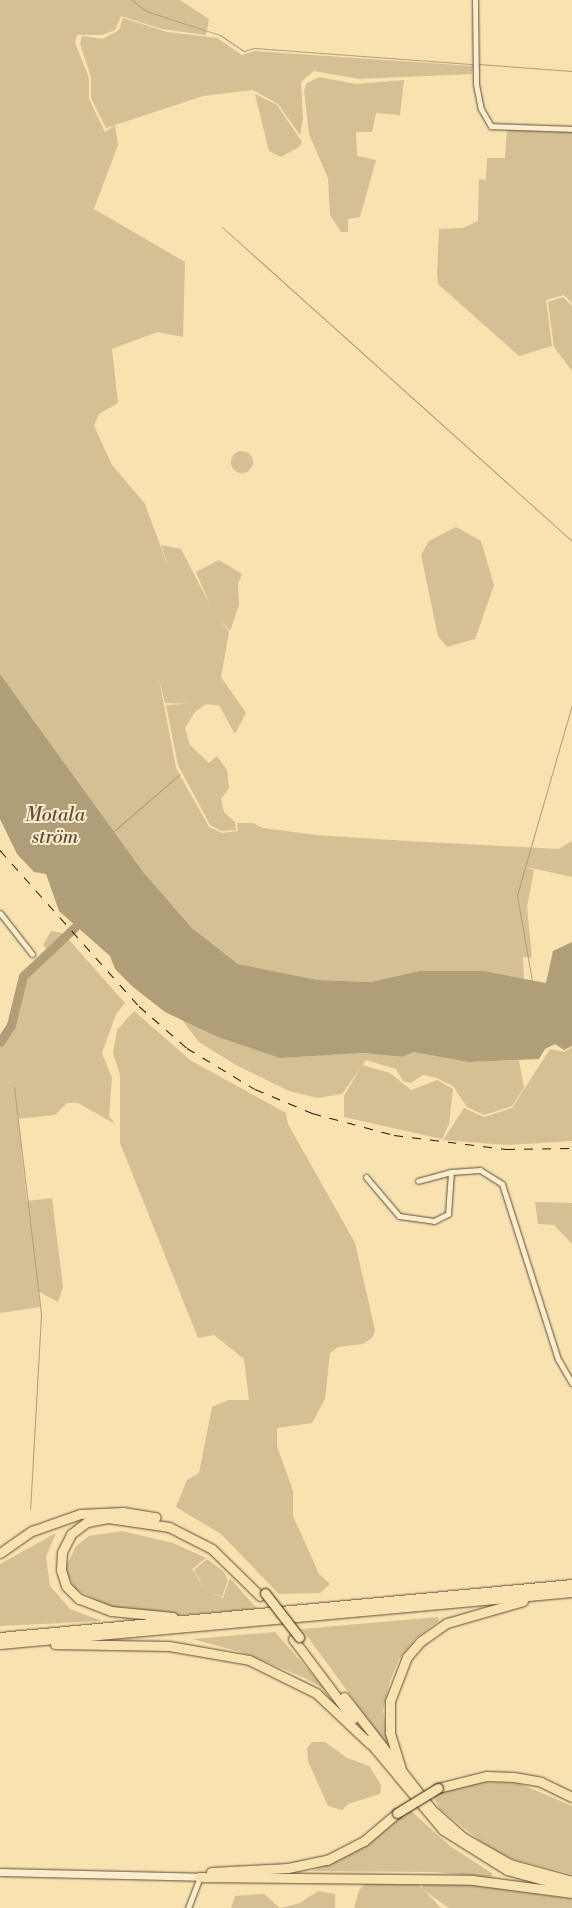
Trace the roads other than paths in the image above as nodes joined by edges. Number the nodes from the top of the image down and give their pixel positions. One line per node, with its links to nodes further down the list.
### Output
1 (475, 0): 2 (street)
2 (572, 129)
3 (1, 918): 4 (street)
4 (32, 954)
5 (451, 1172): 6 (street); 7 (street); 8 (street)
6 (366, 1177)
7 (418, 1181)
8 (572, 1383)
9 (0, 1553): 13 (highway)
10 (572, 1584): 14 (highway)
11 (572, 1592): 12 (highway)
12 (556, 1594): 17 (highway); 19 (highway)
13 (262, 1595): 14 (highway); 16 (highway)
14 (208, 1618): 15 (highway)
15 (0, 1637)
16 (296, 1638): 18 (highway); 19 (highway)
17 (0, 1645): 18 (highway)
18 (370, 1744): 21 (highway)
19 (404, 1776): 21 (highway)
20 (572, 1797): 23 (highway, bridge)
21 (509, 1867): 24 (highway); 25 (highway)
22 (0, 1872): 23 (main road)
23 (200, 1875): 26 (highway); 27 (street)
24 (572, 1881)
25 (572, 1888)
26 (572, 1893)
27 (188, 1908)

